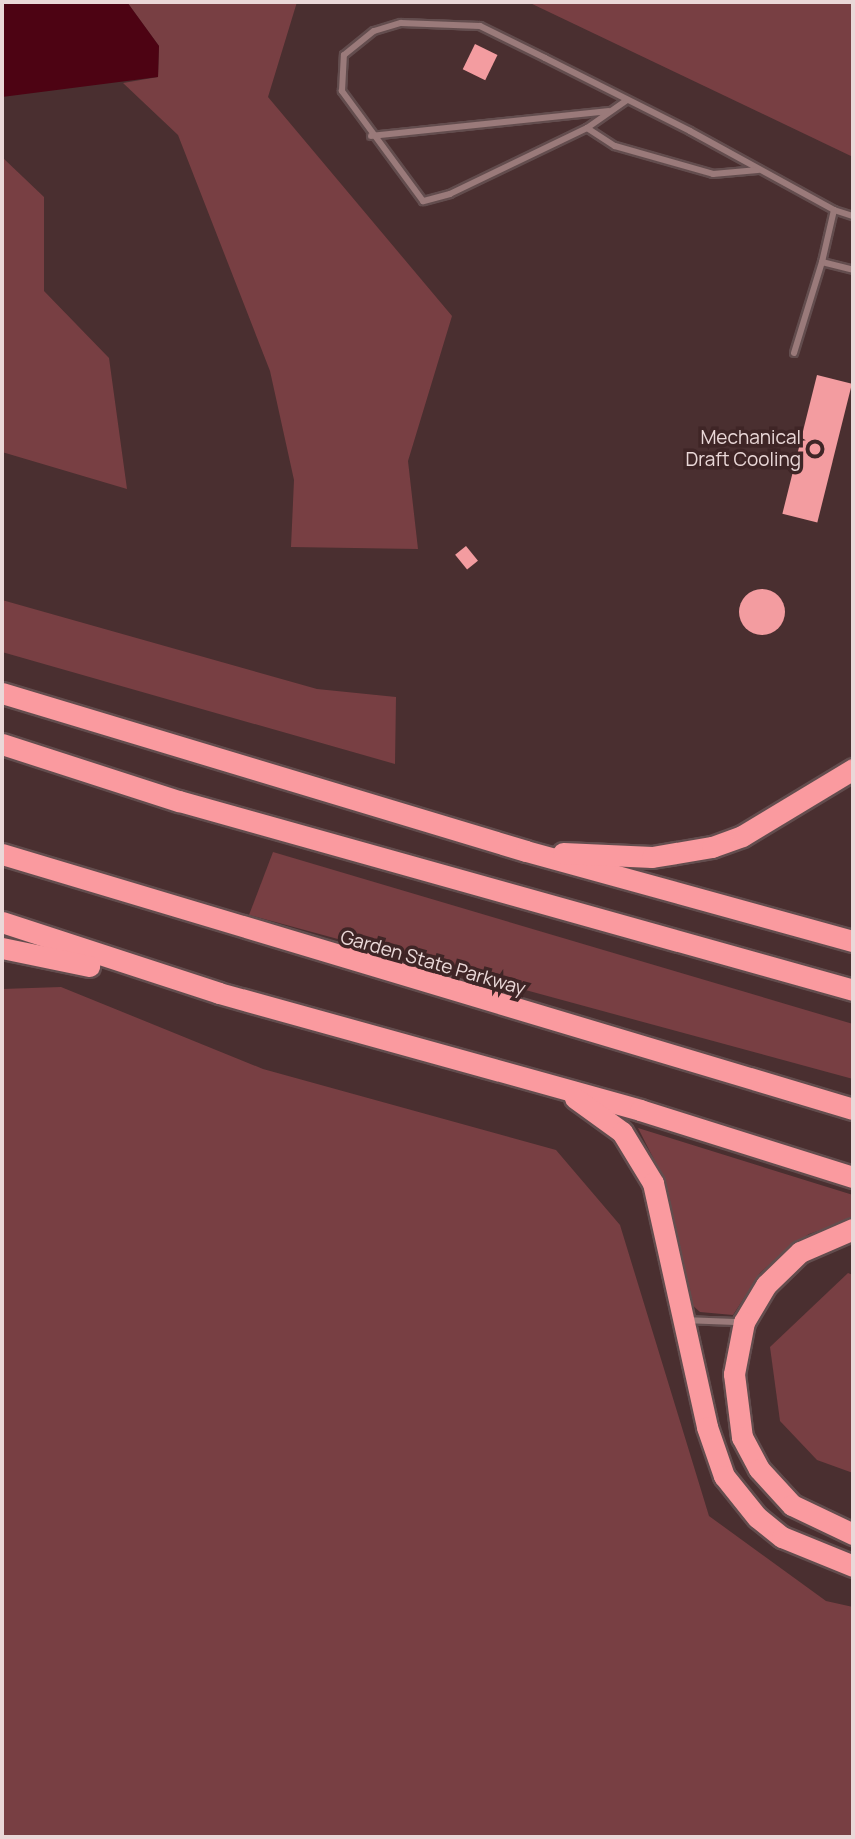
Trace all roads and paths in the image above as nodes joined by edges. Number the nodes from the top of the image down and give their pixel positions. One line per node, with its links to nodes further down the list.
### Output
1 (626, 100): 2 (lane); 4 (lane); 5 (lane)
2 (611, 111): 3 (lane); 4 (lane)
3 (587, 128): 4 (lane); 5 (lane)
4 (371, 136)
5 (760, 170): 6 (lane)
6 (834, 210): 7 (lane); 8 (lane)
7 (853, 216)
8 (822, 262): 9 (lane); 10 (lane)
9 (853, 270)
10 (794, 353)
11 (2, 693): 14 (highway)
12 (2, 744): 19 (highway)
13 (853, 769): 14 (highway)
14 (526, 851): 17 (highway)
15 (2, 854): 22 (highway, Garden State Parkway)
16 (2, 922): 20 (highway)
17 (853, 941)
18 (2, 948): 20 (highway)
19 (853, 990)
20 (219, 993): 21 (highway)
21 (551, 1085): 23 (highway); 25 (highway)
22 (853, 1109)
23 (853, 1177)
24 (853, 1229): 26 (highway)
25 (685, 1320): 26 (lane); 28 (highway)
26 (744, 1322): 27 (highway)
27 (853, 1534)
28 (853, 1566)

